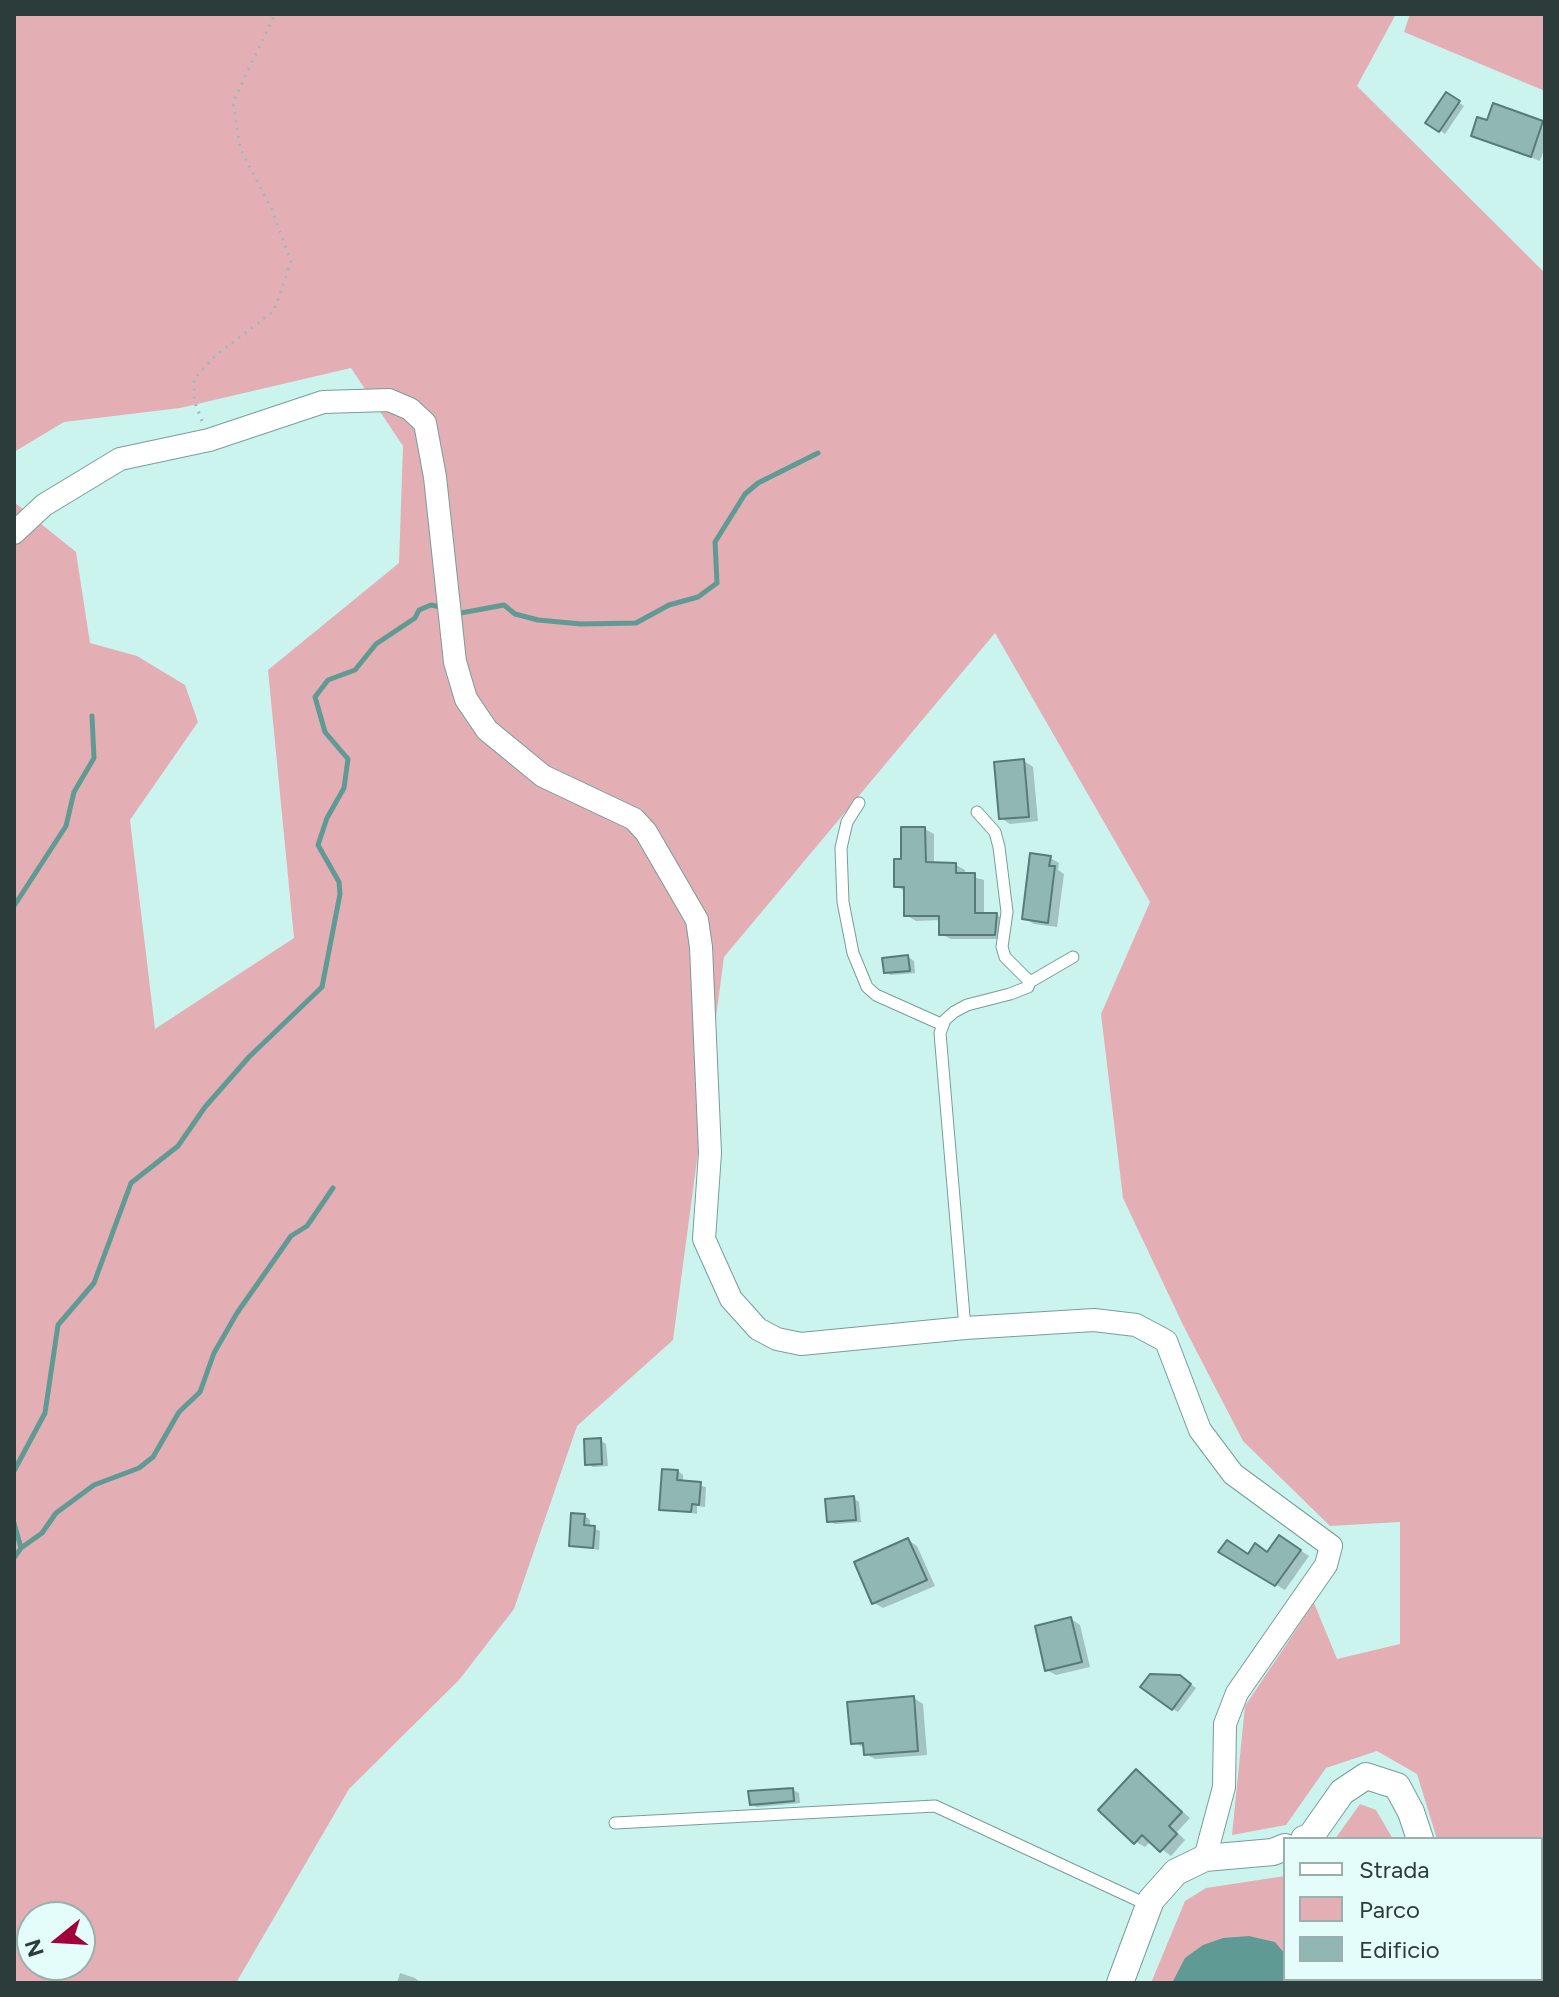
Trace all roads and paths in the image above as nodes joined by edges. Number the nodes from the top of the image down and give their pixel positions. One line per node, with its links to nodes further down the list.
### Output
1 (275, 14): 2 (path)
2 (209, 440): 3 (street); 9 (street)
3 (14, 533)
4 (859, 803): 8 (lane)
5 (977, 812): 7 (lane)
6 (1073, 957): 7 (lane)
7 (1030, 982): 8 (lane)
8 (943, 1025): 9 (lane)
9 (965, 1328): 14 (street)
10 (615, 1823): 15 (lane)
11 (1309, 1837): 12 (street)
12 (1419, 1837)
13 (1283, 1848): 14 (street)
14 (1205, 1858): 15 (street)
15 (1149, 1905): 16 (street)
16 (1120, 1983)

